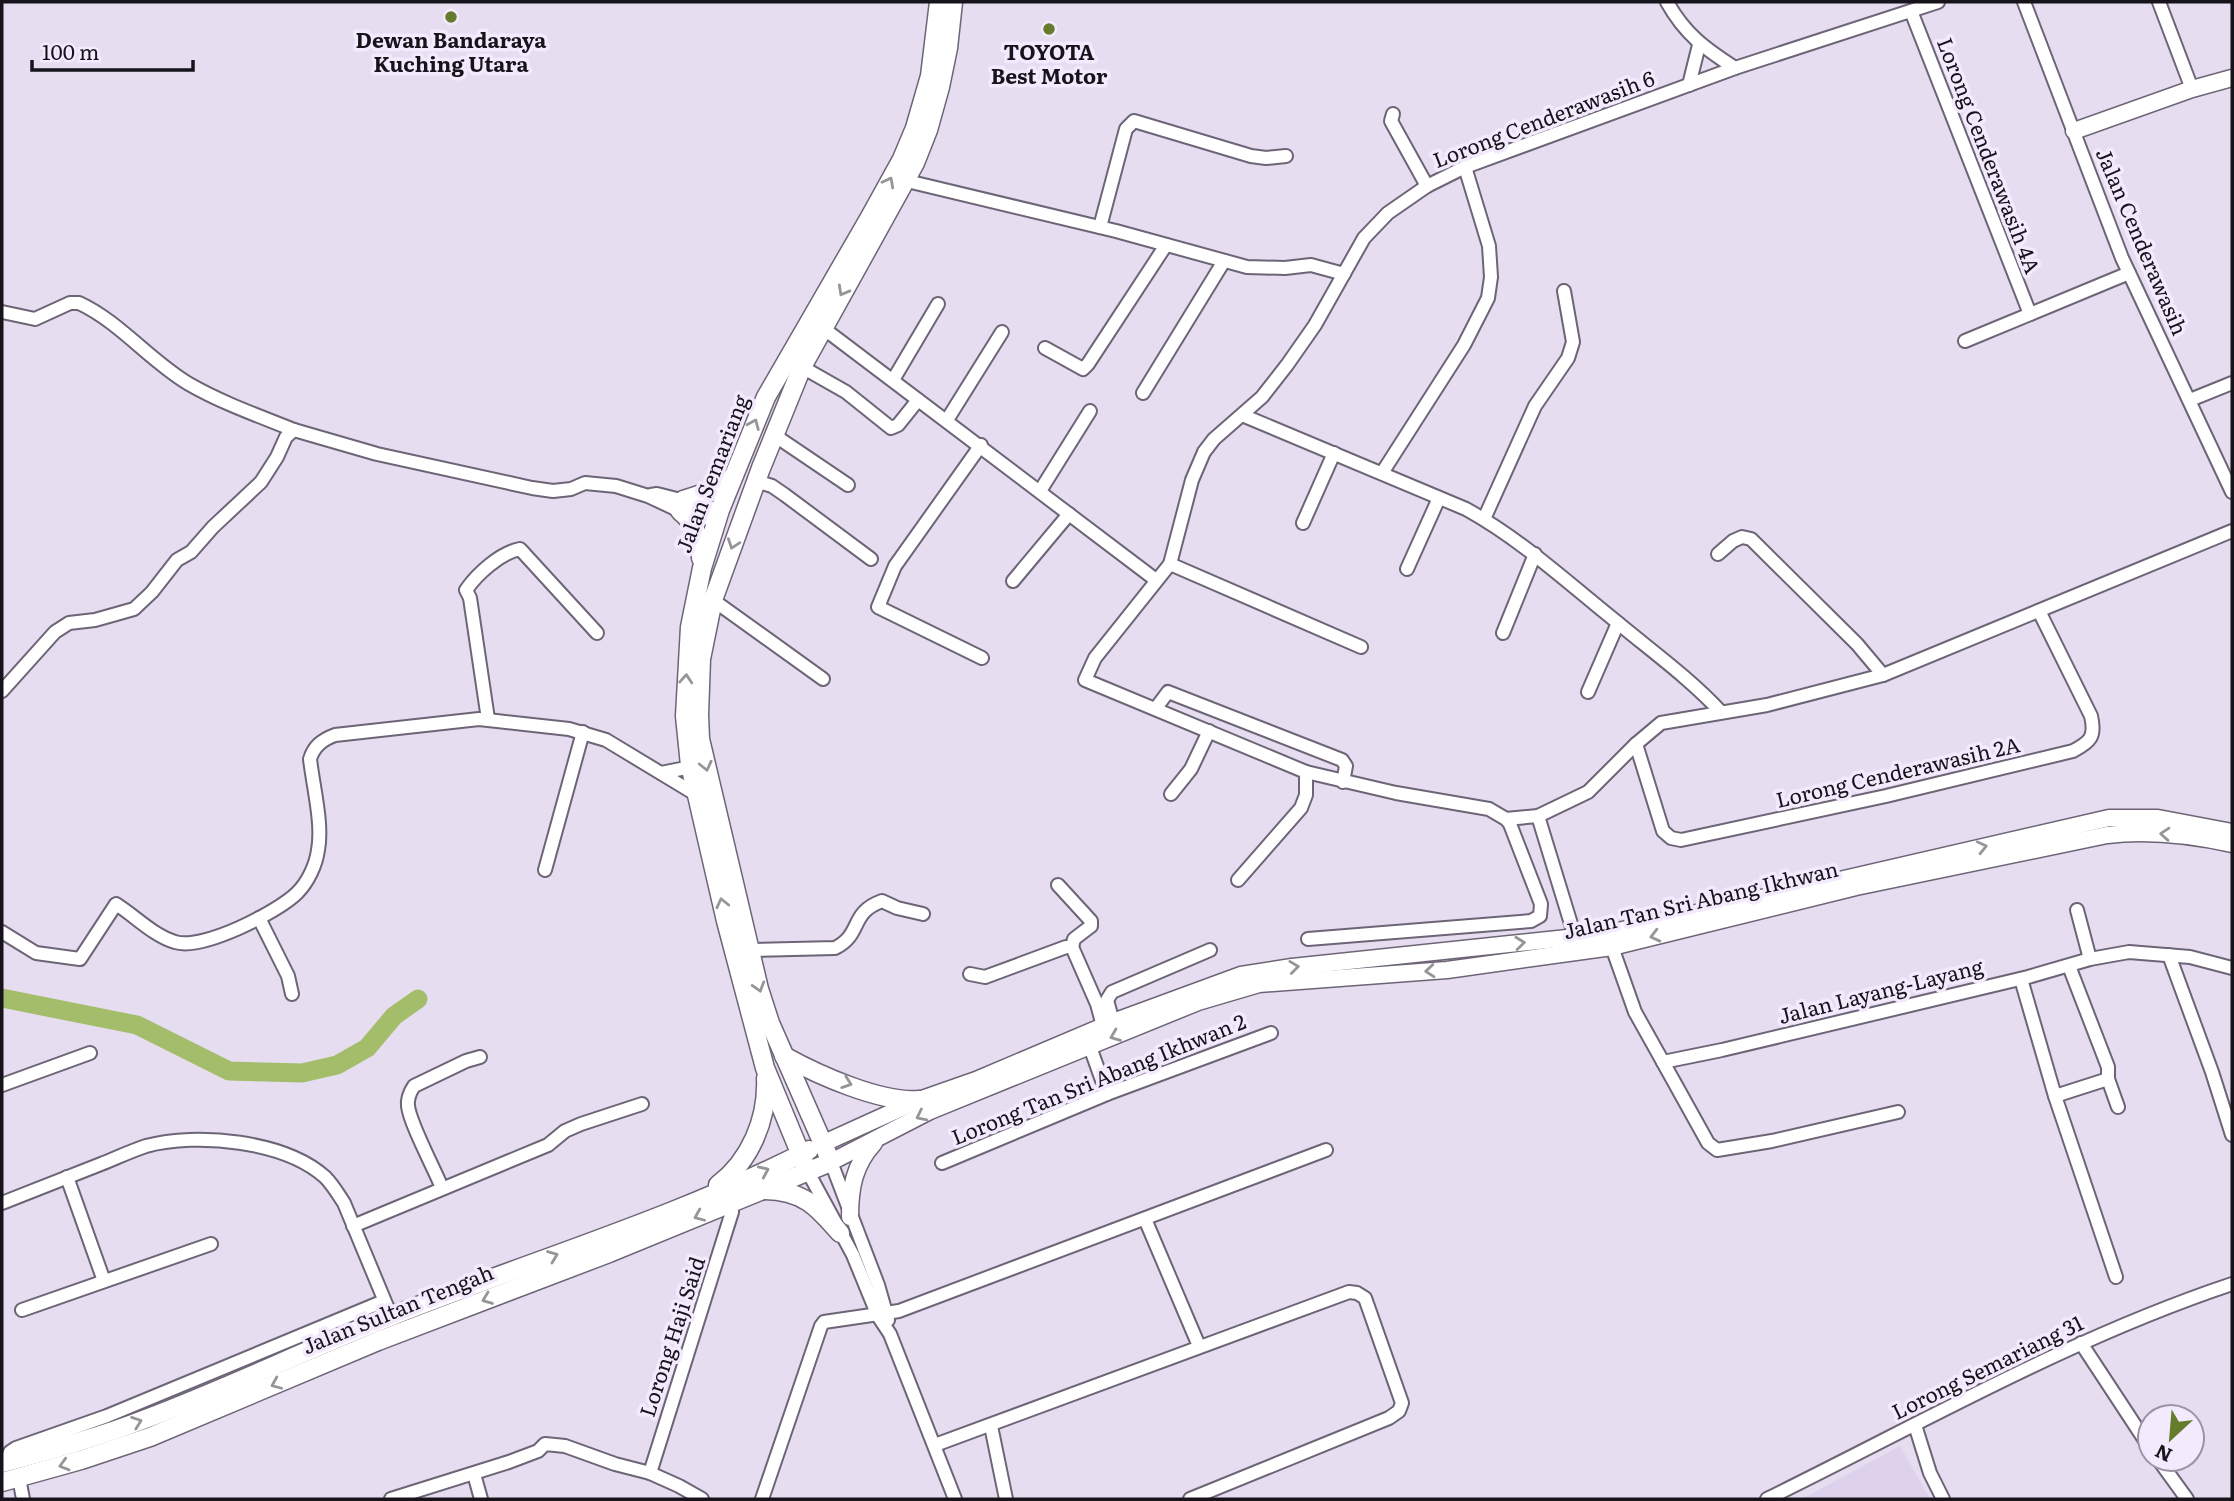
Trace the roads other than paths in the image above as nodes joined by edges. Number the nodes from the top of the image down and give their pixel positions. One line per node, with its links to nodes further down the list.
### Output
1 (939, 2): 46 (main road, Jalan Semariang, one-way to 1)
2 (953, 2): 17 (main road, Jalan Semariang)
3 (1667, 2): 8 (street)
4 (1938, 2): 7 (street, Lorong Cenderawasih 6)
5 (2024, 2): 14 (street, Jalan Cenderawasih)
6 (2159, 2): 12 (street)
7 (1911, 11): 9 (street, Lorong Cenderawasih 6); 27 (street, Lorong Cenderawasih 4A)
8 (1699, 45): 9 (street); 11 (street)
9 (1735, 68): 11 (street, Lorong Cenderawasih 6)
10 (2232, 78): 12 (street)
11 (1689, 85): 16 (street, Lorong Cenderawasih 6)
12 (2192, 89): 14 (street)
13 (1393, 114): 18 (street)
14 (2074, 131): 22 (street, Jalan Cenderawasih)
15 (1286, 156): 19 (street)
16 (1465, 167): 18 (street, Lorong Cenderawasih 6); 45 (street)
17 (907, 181): 19 (street); 28 (main road, Jalan Semariang, one-way to 28)
18 (1427, 186): 23 (street, Lorong Cenderawasih 6)
19 (1100, 227): 20 (street)
20 (1166, 245): 21 (street); 31 (street)
21 (1224, 261): 23 (street); 35 (street)
22 (2129, 273): 27 (street); 37 (street, Jalan Cenderawasih)
23 (1344, 274): 39 (street, Lorong Cenderawasih 6)
24 (1564, 291): 55 (street)
25 (938, 304): 33 (street)
26 (2, 312): 41 (street)
27 (2030, 314): 30 (street)
28 (823, 328): 32 (main road, Jalan Semariang); 33 (street)
29 (1003, 332): 40 (street)
30 (1965, 341)
31 (1045, 348)
32 (802, 367): 36 (street); 42 (main road, Jalan Semariang)
33 (893, 380): 36 (street)
34 (2232, 383): 37 (street)
35 (1143, 393)
36 (918, 400): 40 (street)
37 (2190, 400): 50 (street, Jalan Cenderawasih)
38 (1090, 411): 49 (street)
39 (1242, 415): 44 (street); 61 (street, Lorong Cenderawasih 6)
40 (947, 420): 43 (street)
41 (294, 430): 52 (street); 75 (street)
42 (773, 437): 47 (main road, Jalan Semariang); 48 (street); 54 (main road)
43 (981, 445): 49 (street); 72 (street)
44 (1334, 453): 45 (street); 56 (street)
45 (1382, 473): 51 (street)
46 (732, 478): 52 (main road); 54 (main road, Jalan Semariang)
47 (756, 481): 60 (street); 66 (main road, Jalan Semariang, one-way to 66)
48 (848, 485)
49 (1040, 491): 53 (street)
50 (2232, 492)
51 (1439, 498): 55 (street); 63 (street)
52 (682, 506): 54 (street); 62 (main road)
53 (1069, 514): 64 (street); 65 (street)
54 (718, 516): 62 (main road, Jalan Semariang)
55 (1484, 519): 58 (street)
56 (1303, 523)
57 (2232, 531): 67 (street)
58 (1535, 554): 68 (street); 70 (street)
59 (1718, 554): 73 (street)
60 (871, 559)
61 (1170, 564): 64 (street, Lorong Cenderawasih 6); 71 (street)
62 (702, 568): 83 (main road, Jalan Semariang, one-way to 62)
63 (1407, 569)
64 (1156, 580): 77 (street, Lorong Cenderawasih 6)
65 (1013, 581)
66 (713, 600): 74 (street); 104 (main road, Jalan Semariang, one-way to 104)
67 (2039, 611): 73 (street); 82 (street, Lorong Cenderawasih 2A)
68 (1618, 623): 76 (street); 78 (street)
69 (597, 633): 79 (street)
70 (1503, 633)
71 (1360, 647)
72 (982, 658)
73 (1883, 675): 78 (street)
74 (823, 679)
75 (2, 691)
76 (1588, 692)
77 (1156, 708): 80 (street); 86 (street)
78 (1720, 711): 82 (street)
79 (488, 719): 81 (street); 98 (street)
80 (1209, 731): 84 (street); 87 (street)
81 (583, 732): 85 (street); 93 (street)
82 (1636, 744): 89 (street)
83 (690, 765): 85 (street); 88 (main road, Jalan Semariang)
84 (1306, 772): 86 (street); 94 (street)
85 (661, 773): 88 (street)
86 (1343, 782): 90 (street)
87 (1171, 793)
88 (698, 795): 120 (main road, Jalan Semariang, one-way to 88)
89 (1538, 816): 90 (street); 100 (street)
90 (1506, 819): 101 (street)
91 (2232, 832): 100 (street, Jalan Tan Sri Abang Ikhwan, one-way to 91)
92 (2232, 844): 103 (street, Jalan Tan Sri Abang Ikhwan, one-way to 103)
93 (545, 870)
94 (1238, 880)
95 (1058, 885): 102 (street)
96 (2077, 910): 107 (street)
97 (923, 914): 104 (street)
98 (259, 918): 99 (street); 112 (street)
99 (2, 932)
100 (1574, 937): 113 (street, Jalan Tan Sri Abang Ikhwan, one-way to 100)
101 (1308, 939)
102 (1072, 947): 110 (street); 113 (street)
103 (1612, 947): 115 (street, Jalan Tan Sri Abang Ikhwan, one-way to 115); 119 (street)
104 (749, 950): 117 (main road, Jalan Semariang, one-way to 117)
105 (1210, 950): 113 (street)
106 (2169, 956): 107 (street, Jalan Layang-Layang); 109 (street, Jalan Layang-Layang); 130 (street)
107 (2090, 959): 108 (street, Jalan Layang-Layang)
108 (2069, 966): 111 (street, Jalan Layang-Layang); 121 (street)
109 (2232, 968)
110 (971, 974)
111 (2021, 979): 119 (street, Jalan Layang-Layang); 125 (street)
112 (292, 993)
113 (1108, 1024): 122 (street, Jalan Tan Sri Abang Ikhwan)
114 (1271, 1033): 124 (street, Lorong Tan Sri Abang Ikhwan 2)
115 (1090, 1047): 122 (street, Jalan Tan Sri Abang Ikhwan); 124 (street)
116 (90, 1053): 123 (street)
117 (784, 1056): 126 (main road, one-way to 126); 132 (main road, Jalan Semariang)
118 (480, 1057): 139 (street)
119 (1663, 1062): 129 (street)
120 (765, 1068): 134 (main road, Jalan Semariang); 141 (main road)
121 (2108, 1079): 125 (street); 128 (street)
122 (980, 1084): 126 (street); 131 (street, one-way to 131)
123 (2, 1085)
124 (1107, 1094): 136 (street, Lorong Tan Sri Abang Ikhwan 2)
125 (2055, 1096): 149 (street)
126 (919, 1100): 132 (street)
127 (642, 1104): 139 (street)
128 (2118, 1107)
129 (1898, 1112)
130 (2232, 1135)
131 (880, 1136): 135 (street); 144 (street)
132 (822, 1144): 134 (main road, Jalan Sultan Tengah); 135 (main road, Jalan Semariang)
133 (1326, 1150): 145 (street)
134 (800, 1155): 137 (main road, Jalan Semariang); 141 (main road, Jalan Sultan Tengah, one-way to 134)
135 (831, 1162): 137 (main road, Jalan Sultan Tengah); 144 (street)
136 (942, 1163)
137 (808, 1172): 140 (main road, Jalan Sultan Tengah); 147 (street)
138 (66, 1177): 142 (street); 146 (street); 150 (street)
139 (442, 1188): 146 (street)
140 (760, 1190): 147 (main road); 165 (main road, Jalan Sultan Tengah, one-way to 165)
141 (701, 1198): 152 (main road, Jalan Sultan Tengah, one-way to 141)
142 (2, 1202)
143 (732, 1212): 162 (street, Lorong Haji Said)
144 (850, 1217): 154 (street)
145 (1145, 1219): 154 (street); 156 (street)
146 (353, 1226): 152 (street)
147 (840, 1233): 154 (street)
148 (211, 1244): 150 (street)
149 (2116, 1277)
150 (104, 1281): 153 (street)
151 (2232, 1284): 155 (street, Lorong Semariang 31)
152 (388, 1309): 161 (main road, Jalan Sultan Tengah, one-way to 152)
153 (22, 1310)
154 (883, 1315): 160 (street); 170 (street)
155 (2081, 1343): 158 (street, Lorong Semariang 31); 159 (street)
156 (1199, 1346): 157 (street); 173 (street)
157 (991, 1426): 160 (street); 172 (street)
158 (1914, 1426): 174 (street, Lorong Semariang 31); 175 (street)
159 (2136, 1427)
160 (935, 1446): 171 (street)
161 (4, 1463)
162 (650, 1473): 164 (street); 169 (street)
163 (2168, 1473): 176 (street)
164 (474, 1474): 167 (street); 168 (street)
165 (10, 1480): 166 (street)
166 (23, 1499)
167 (391, 1499)
168 (481, 1499)
169 (702, 1499)
170 (762, 1499)
171 (955, 1499)
172 (1006, 1499)
173 (1191, 1499)
174 (1766, 1499)
175 (1943, 1499)
176 (2187, 1499)

